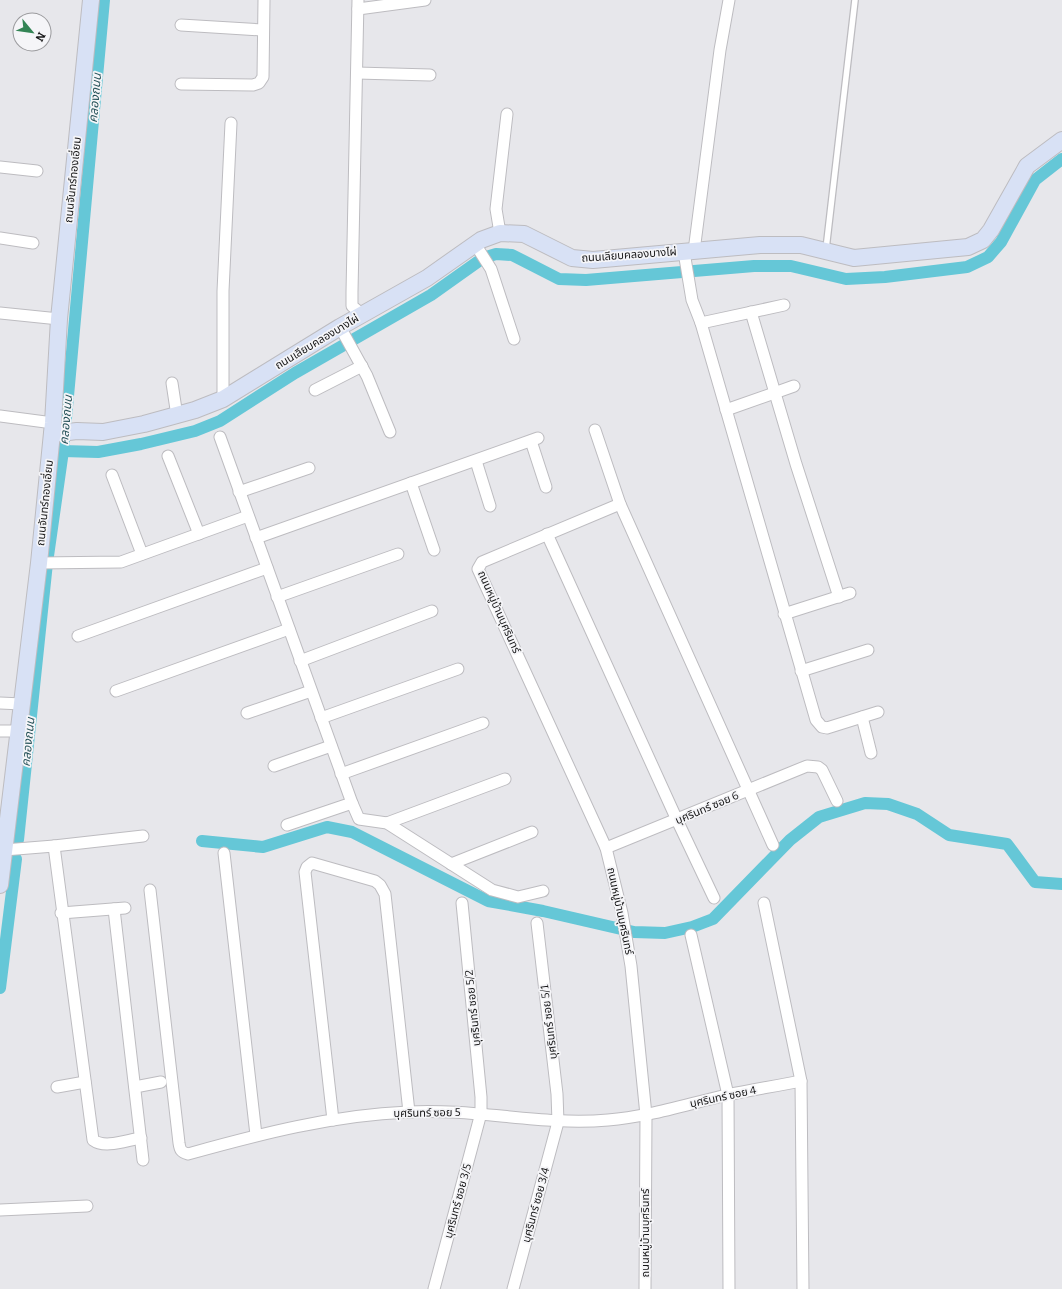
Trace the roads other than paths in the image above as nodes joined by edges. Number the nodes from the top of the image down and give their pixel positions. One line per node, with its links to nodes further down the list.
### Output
1 (91, 0): 27 (street, ถนนจันทร์ทองเอี่ยม)
2 (264, 0): 8 (street)
3 (424, 0): 6 (street)
4 (729, 0): 22 (street)
5 (855, 0): 21 (lane)
6 (358, 4): 9 (street)
7 (181, 25): 8 (street)
8 (262, 30): 11 (street)
9 (356, 72): 10 (street); 26 (street)
10 (430, 75)
11 (181, 84)
12 (507, 114): 17 (street)
13 (231, 123): 36 (street)
14 (1062, 140): 21 (street, ถนนเลียบคลองบางไผ่)
15 (0, 167): 16 (street)
16 (37, 171)
17 (500, 234): 20 (street, ถนนเลียบคลองบางไผ่); 22 (street, ถนนเลียบคลองบางไผ่)
18 (0, 238): 19 (street)
19 (33, 243)
20 (477, 248): 26 (street, ถนนเลียบคลองบางไผ่); 30 (street)
21 (826, 252): 22 (street, ถนนเลียบคลองบางไผ่)
22 (688, 255): 28 (street)
23 (784, 305): 24 (street)
24 (751, 312): 28 (street); 35 (street)
25 (0, 313): 27 (street)
26 (363, 315): 29 (street, ถนนเลียบคลองบางไผ่)
27 (59, 318): 40 (street, ถนนจันทร์ทองเอี่ยม)
28 (701, 324): 37 (street)
29 (343, 332): 31 (street); 36 (street, ถนนเลียบคลองบางไผ่)
30 (514, 339)
31 (362, 366): 34 (street); 42 (street)
32 (172, 383): 39 (street)
33 (794, 386): 35 (street)
34 (315, 390)
35 (775, 393): 37 (street); 64 (street)
36 (223, 399): 39 (street, ถนนเลียบคลองบางไผ่)
37 (726, 410): 66 (street)
38 (0, 416): 40 (street)
39 (177, 416): 40 (street, ถนนเลียบคลองบางไผ่)
40 (55, 430): 60 (street, ถนนจันทร์ทองเอี่ยม)
41 (595, 430): 51 (street)
42 (390, 432)
43 (220, 437): 50 (street)
44 (168, 456): 54 (street)
45 (476, 461): 48 (street); 49 (street); 52 (street)
46 (309, 468): 50 (street)
47 (112, 476): 58 (street)
48 (411, 484): 56 (street); 57 (street)
49 (546, 487)
50 (240, 492): 53 (street)
51 (620, 504): 55 (street); 89 (street)
52 (490, 506)
53 (248, 516): 54 (street); 56 (street)
54 (199, 534): 58 (street)
55 (547, 534): 93 (street); 101 (street, ถนนหมู่บ้านบุศรินทร์)
56 (256, 538): 61 (street)
57 (434, 550)
58 (142, 554): 60 (street)
59 (398, 554): 63 (street)
60 (39, 563): 76 (street, ถนนจันทร์ทองเอี่ยม)
61 (267, 568): 63 (street); 68 (street)
62 (850, 593): 64 (street)
63 (277, 597): 67 (street)
64 (839, 597): 66 (street)
65 (432, 612): 70 (street)
66 (784, 614): 72 (street)
67 (289, 629): 70 (street); 73 (street)
68 (78, 636)
69 (868, 650): 72 (street)
70 (300, 660): 74 (street)
71 (458, 669): 80 (street)
72 (801, 671): 79 (street)
73 (116, 691)
74 (311, 691): 78 (street); 80 (street)
75 (0, 704): 76 (street)
76 (22, 704): 83 (street, ถนนจันทร์ทองเอี่ยม)
77 (878, 712): 79 (street)
78 (247, 713)
79 (862, 717): 85 (street)
80 (321, 718): 84 (street)
81 (483, 722): 87 (street)
82 (0, 731): 83 (street)
83 (18, 731): 92 (street, ถนนจันทร์ทองเอี่ยม)
84 (331, 746): 86 (street); 87 (street)
85 (871, 753)
86 (274, 766)
87 (341, 774): 91 (street)
88 (505, 779): 94 (street)
89 (748, 790): 90 (street, บุศรินทร์ ซอย 6); 93 (street, บุศรินทร์ ซอย 6); 99 (street)
90 (838, 801)
91 (352, 803): 94 (street); 95 (street)
92 (5, 804): 98 (street, ถนนจันทร์ทองเอี่ยม)
93 (677, 820): 101 (street, บุศรินทร์ ซอย 6); 107 (street)
94 (387, 823): 103 (street)
95 (287, 825)
96 (532, 832): 103 (street)
97 (143, 836): 100 (street)
98 (7, 845): 100 (street); 104 (street, ถนนจันทร์ทองเอี่ยม)
99 (773, 845)
100 (54, 846): 110 (street)
101 (606, 848): 121 (street, ถนนหมู่บ้านบุศรินทร์)
102 (224, 853): 124 (street)
103 (451, 864): 106 (street)
104 (0, 885)
105 (150, 890): 124 (street, บุศรินทร์ ซอย 5)
106 (543, 891)
107 (714, 898)
108 (462, 903): 120 (street, บุศรินทร์ ซอย 5/2)
109 (764, 903): 113 (street)
110 (62, 913): 114 (street); 117 (street)
111 (537, 923): 123 (street, บุศรินทร์ ซอย 5/1)
112 (691, 936): 118 (street)
113 (801, 1081): 118 (street, บุศรินทร์ ซอย 4); 133 (street)
114 (84, 1082): 116 (street); 125 (street)
115 (161, 1082): 117 (street)
116 (57, 1087)
117 (135, 1087): 125 (street)
118 (728, 1095): 121 (street, บุศรินทร์ ซอย 4); 132 (street)
119 (408, 1112): 120 (street, บุศรินทร์ ซอย 5); 122 (street, บุศรินทร์ ซอย 5); 122 (street)
120 (481, 1113): 123 (street, บุศรินทร์ ซอย 5); 129 (street, บุศรินทร์ ซอย 3/5)
121 (646, 1115): 123 (street, บุศรินทร์ ซอย 5); 131 (street, ถนนหมู่บ้านบุศรินทร์)
122 (333, 1120): 124 (street, บุศรินทร์ ซอย 5)
123 (558, 1122): 130 (street, บุศรินทร์ ซอย 3/4)
124 (256, 1135)
125 (141, 1138): 126 (street)
126 (143, 1160)
127 (87, 1206): 128 (street)
128 (0, 1210)
129 (434, 1289)
130 (513, 1289)
131 (645, 1289)
132 (729, 1289)
133 (803, 1289)

